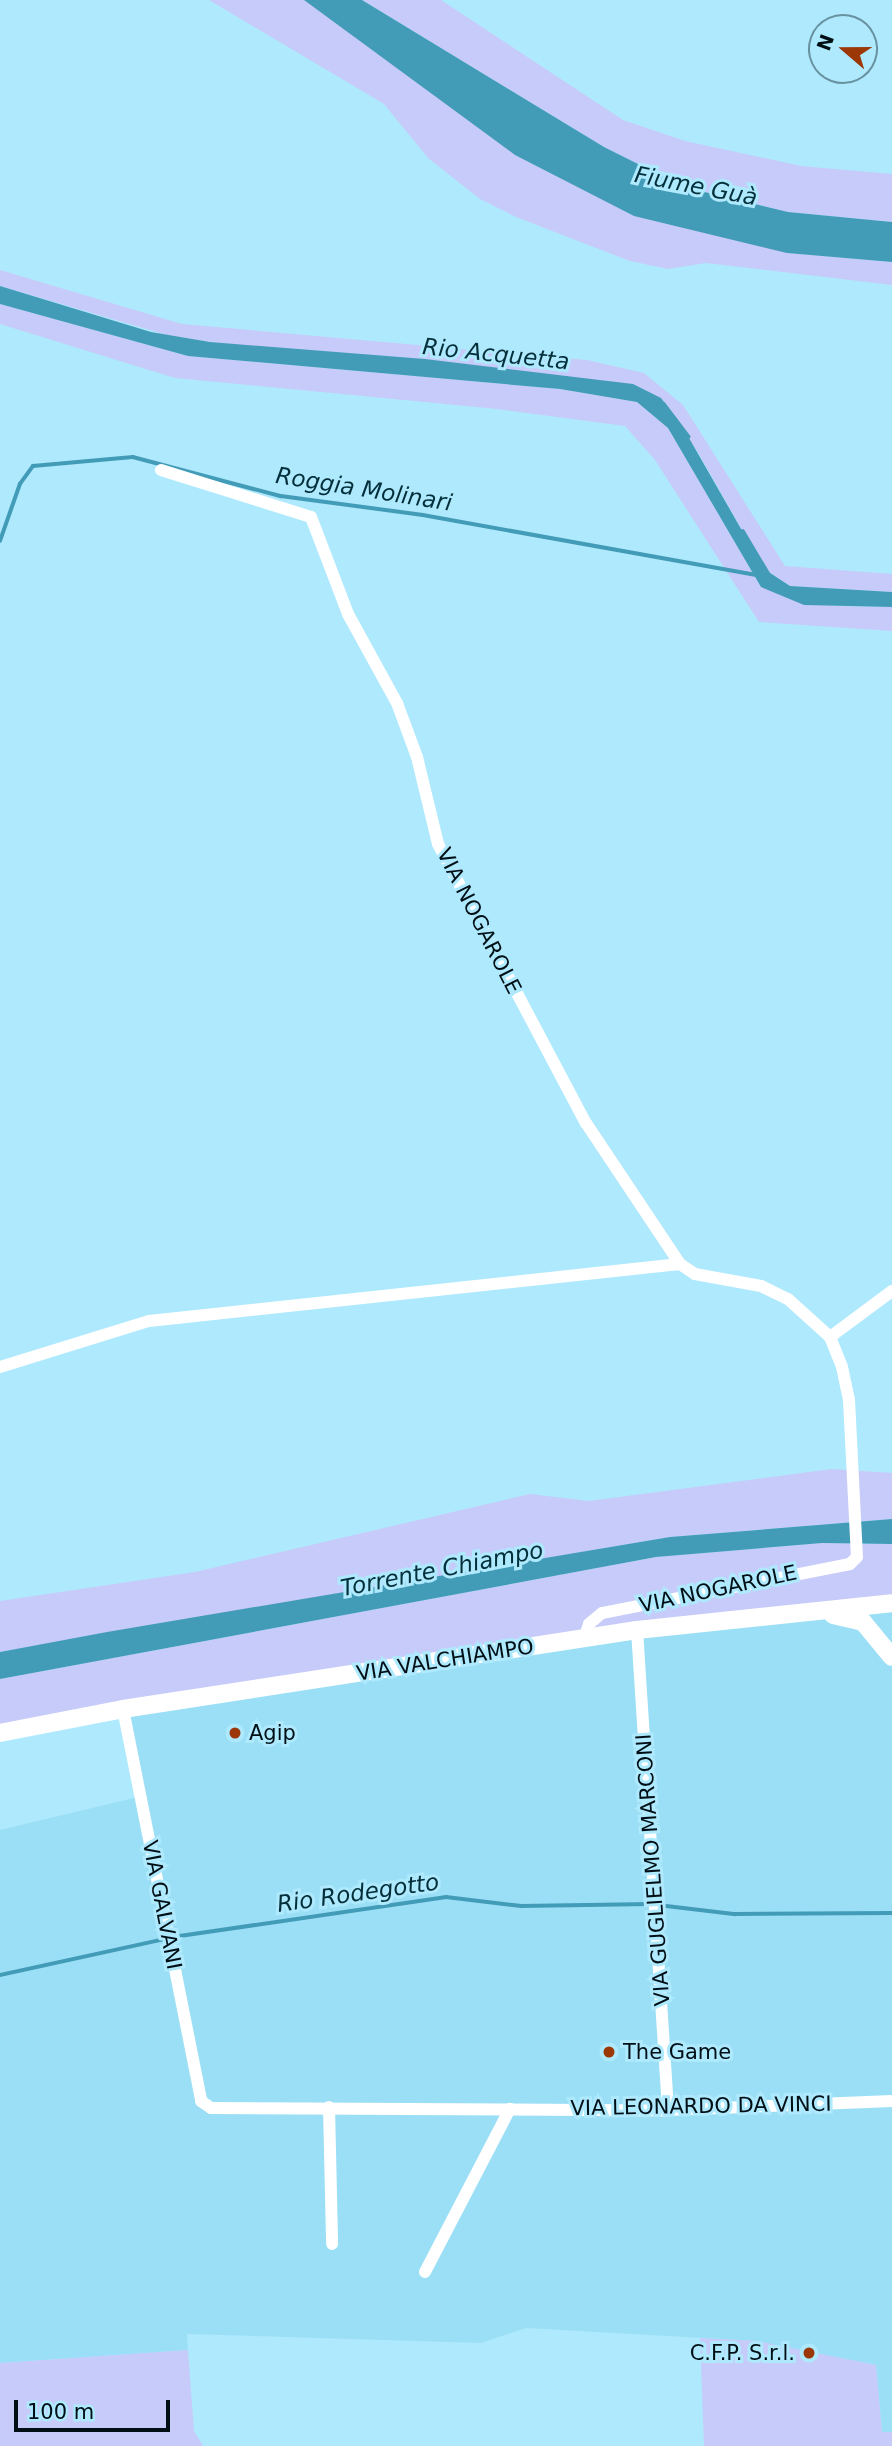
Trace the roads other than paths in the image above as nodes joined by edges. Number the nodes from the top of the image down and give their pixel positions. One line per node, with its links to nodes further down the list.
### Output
1 (161, 470): 2 (street, VIA NOGAROLE)
2 (680, 1264): 4 (street); 5 (street)
3 (892, 1291): 4 (street)
4 (830, 1337): 10 (street, VIA NOGAROLE)
5 (0, 1367)
6 (890, 1607): 7 (main road, VIA VALCHIAMPO); 9 (main road)
7 (780, 1614): 8 (main road, VIA VALCHIAMPO); 9 (main road)
8 (637, 1630): 10 (main road, VIA VALCHIAMPO); 18 (street, VIA GUGLIELMO MARCONI)
9 (877, 1637): 11 (main road)
10 (584, 1639): 12 (main road, VIA VALCHIAMPO)
11 (892, 1657)
12 (123, 1709): 13 (main road, VIA VALCHIAMPO); 14 (street, VIA GALVANI)
13 (0, 1733)
14 (201, 2101): 16 (street, VIA LEONARDO DA VINCI)
15 (892, 2101): 18 (street, VIA LEONARDO DA VINCI)
16 (329, 2107): 17 (street, VIA LEONARDO DA VINCI); 19 (street)
17 (510, 2109): 18 (street, VIA LEONARDO DA VINCI); 20 (street)
18 (668, 2110)
19 (332, 2244)
20 (425, 2272)

